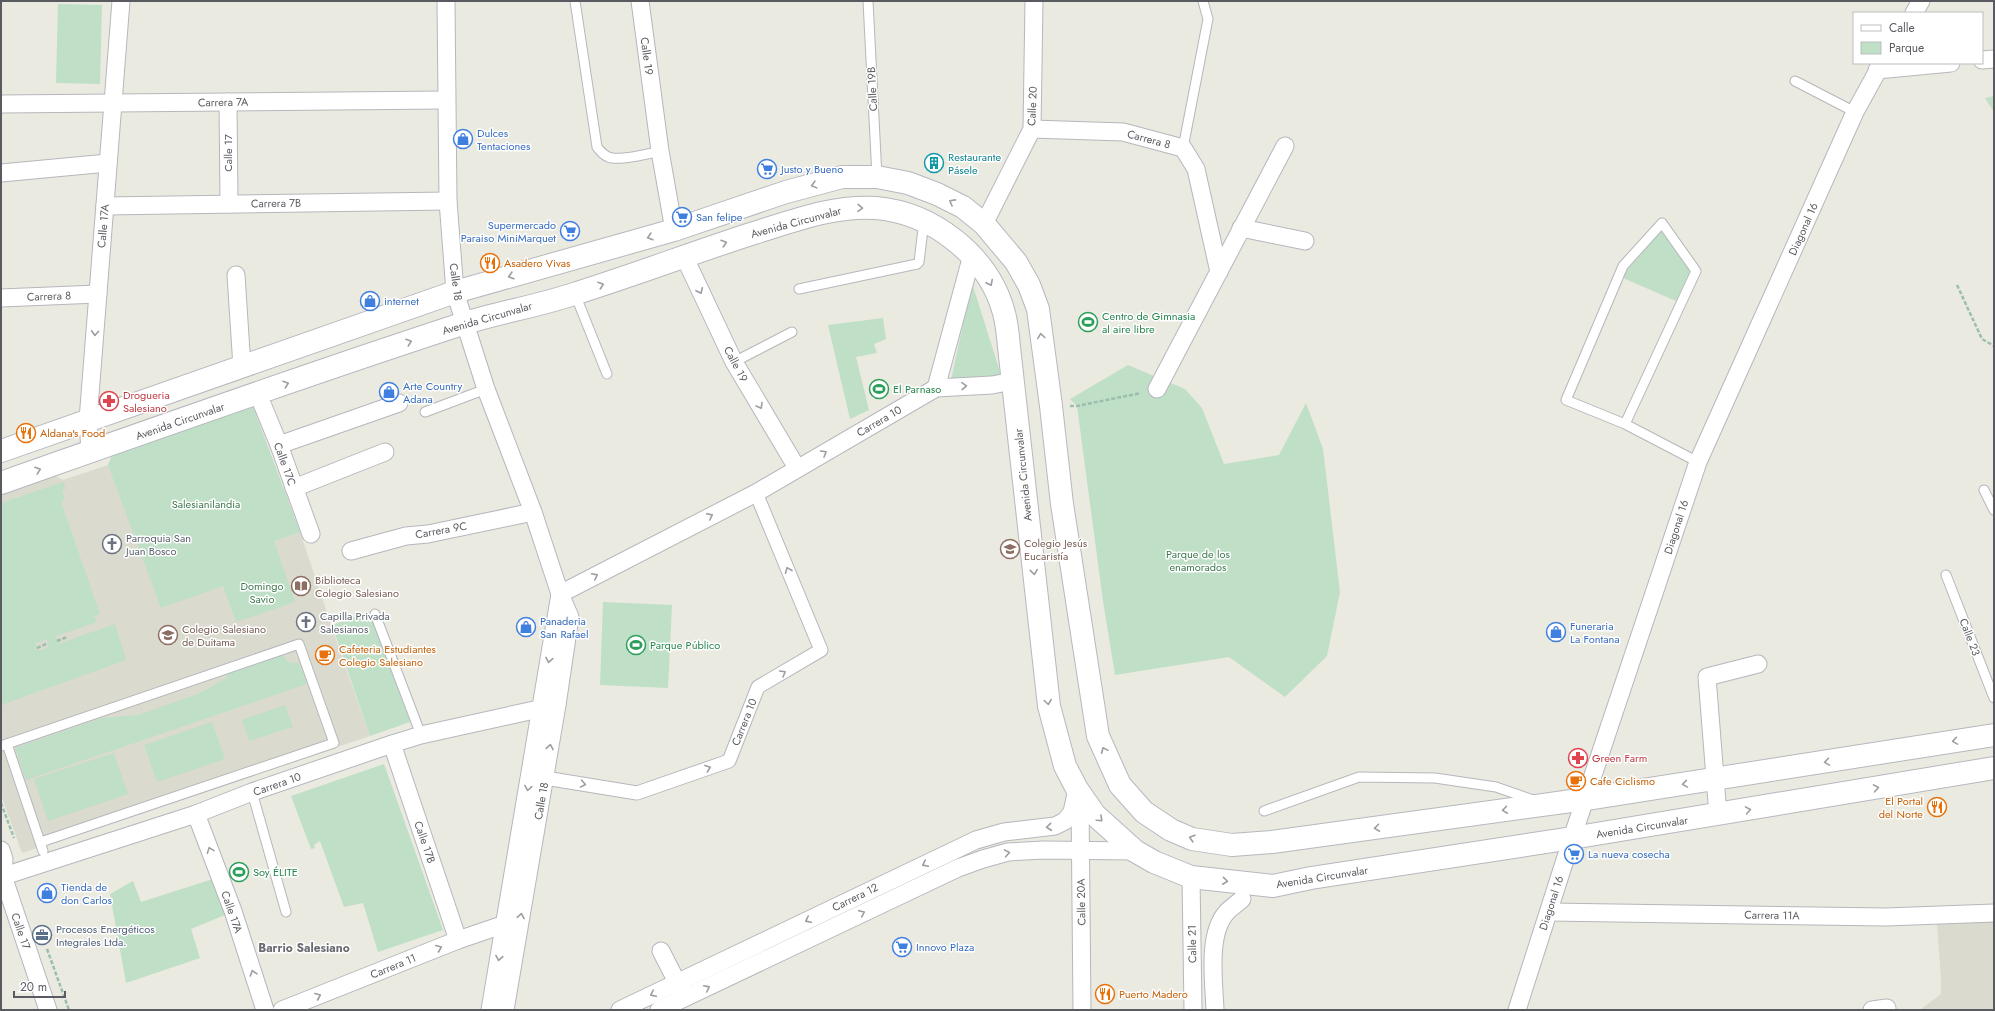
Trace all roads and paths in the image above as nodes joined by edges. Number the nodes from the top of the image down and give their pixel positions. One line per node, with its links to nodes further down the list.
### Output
1 (121, 1): 17 (street, Calle 17A)
2 (446, 1): 15 (street, Calle 18)
3 (575, 1): 23 (lane)
4 (640, 1): 23 (street, Calle 19)
5 (868, 1): 26 (lane, Calle 19B)
6 (1034, 1): 20 (street, Calle 20)
7 (1203, 1): 22 (lane)
8 (1921, 1): 9 (street)
9 (1915, 12)
10 (1994, 59): 11 (street)
11 (1983, 60)
12 (1927, 64): 13 (street)
13 (1879, 66): 19 (street, Diagonal 16)
14 (1795, 81): 19 (lane)
15 (445, 100): 16 (street, Carrera 7A); 27 (street, Calle 18)
16 (228, 102): 17 (street, Carrera 7A); 28 (street, Calle 17)
17 (113, 103): 18 (street, Carrera 7A); 24 (street, Calle 17A)
18 (1, 104)
19 (1855, 112): 66 (street, Diagonal 16)
20 (1032, 129): 22 (street, Carrera 8); 31 (street, Calle 20)
21 (1285, 146): 32 (street)
22 (1183, 148): 37 (street, Carrera 8)
23 (660, 151): 33 (street, Calle 19)
24 (108, 163): 25 (street); 29 (street, Calle 17A)
25 (1, 173)
26 (877, 177): 31 (main road, one-way to 26); 33 (main road, one-way to 33)
27 (448, 201): 28 (street, Carrera 7B); 41 (street, Calle 18)
28 (229, 204): 29 (street, Carrera 7B)
29 (105, 206): 42 (street, Calle 17A)
30 (926, 222): 35 (main road, Avenida Circunvalar); 36 (main road, Avenida Circunvalar, one-way to 30); 40 (lane)
31 (984, 224): 51 (main road, one-way to 31)
32 (1241, 228): 34 (street); 37 (street)
33 (674, 230): 41 (main road, one-way to 41)
34 (1305, 241)
35 (972, 255): 52 (main road, Avenida Circunvalar, one-way to 52); 53 (street)
36 (684, 256): 43 (main road, Avenida Circunvalar, one-way to 36); 48 (street, Calle 19, one-way to 48)
37 (1218, 272): 55 (street)
38 (236, 275): 49 (street)
39 (1957, 286): 47 (path)
40 (799, 289)
41 (456, 292): 45 (street, Calle 18); 49 (main road)
42 (98, 294): 44 (street, Carrera 8); 60 (street, Calle 17A, one-way to 60)
43 (575, 294): 45 (main road, Avenida Circunvalar); 50 (lane)
44 (1, 298)
45 (465, 323): 54 (street, Calle 18); 56 (main road, Avenida Circunvalar, one-way to 45)
46 (792, 332): 48 (lane)
47 (1994, 346)
48 (734, 362): 67 (street, Calle 19, one-way to 67)
49 (242, 367): 60 (main road)
50 (607, 374)
51 (1047, 375): 52 (main road); 58 (main road)
52 (1013, 381): 53 (street, Carrera 10, one-way to 52); 94 (main road, Avenida Circunvalar, one-way to 94)
53 (936, 388): 67 (street, Carrera 10, one-way to 53)
54 (486, 389): 59 (lane); 73 (street, Calle 18)
55 (1157, 390): 58 (path)
56 (258, 394): 62 (street, Calle 17C); 64 (main road, Avenida Circunvalar)
57 (399, 403): 62 (street)
58 (1051, 406): 98 (main road, one-way to 58)
59 (425, 412)
60 (88, 420): 63 (main road); 64 (street, Calle 17A)
61 (1626, 424): 61 (lane); 66 (lane)
62 (279, 445): 69 (street, Calle 17C)
63 (1, 451)
64 (90, 452): 68 (main road, Avenida Circunvalar, one-way to 64)
65 (385, 452): 69 (street)
66 (1698, 462): 96 (street, Diagonal 16)
67 (797, 468): 71 (street, Carrera 10)
68 (1, 483)
69 (294, 488): 74 (street, Calle 17C)
70 (1984, 490): 72 (lane)
71 (756, 493): 77 (street, Carrera 10, one-way to 71); 92 (street, Carrera 10, one-way to 71)
72 (1994, 510)
73 (533, 512): 75 (street, Carrera 9C); 77 (street, Calle 18)
74 (311, 534)
75 (351, 551)
76 (1946, 575): 84 (lane, Calle 23)
77 (560, 594): 85 (street, Calle 18); 86 (street, Calle 18, one-way to 86)
78 (375, 614): 87 (lane)
79 (67, 637): 80 (path)
80 (57, 640)
81 (48, 643): 82 (path)
82 (37, 648)
83 (1758, 664): 93 (street)
84 (1994, 698)
85 (557, 705): 86 (street, Carrera 10); 92 (street, Calle 18, one-way to 85)
86 (540, 710): 87 (street, Carrera 10); 115 (street, Calle 18, one-way to 115)
87 (422, 735): 89 (street, Carrera 10)
88 (1994, 735): 93 (main road, one-way to 93)
89 (392, 744): 95 (street, Carrera 10); 116 (street, Calle 17B)
90 (4, 745): 90 (lane)
91 (1994, 768): 101 (main road, Avenida Circunvalar, one-way to 91)
92 (545, 778): 120 (street, Calle 18, one-way to 92)
93 (1716, 779): 96 (main road, one-way to 96); 101 (street)
94 (1078, 791): 104 (street, Carrera 12, one-way to 104); 106 (street, Calle 20A); 107 (main road, Avenida Circunvalar, one-way to 107)
95 (252, 792): 100 (street, Carrera 10); 112 (lane)
96 (1586, 799): 98 (main road); 102 (street, Diagonal 16)
97 (1, 803): 103 (path)
98 (1542, 805): 99 (lane)
99 (1264, 811)
100 (196, 814): 109 (street, Carrera 10); 122 (street, Calle 17A, one-way to 100)
101 (1718, 815): 102 (main road, Avenida Circunvalar)
102 (1572, 838): 110 (main road, Avenida Circunvalar, one-way to 102); 113 (street, Diagonal 16)
103 (14, 839)
104 (976, 840): 108 (street); 118 (street, Carrera 12, one-way to 118)
105 (1, 850): 109 (street, Calle 17)
106 (1080, 851): 107 (street, Carrera 12); 108 (street, Carrera 12, one-way to 106); 127 (street, Calle 20A)
107 (1135, 851): 110 (main road, Avenida Circunvalar)
108 (983, 859): 119 (street, Carrera 12, one-way to 108)
109 (2, 876): 121 (street, Calle 17)
110 (1191, 878): 128 (street, Calle 21)
111 (1242, 899): 129 (street, Calle 21)
112 (286, 912)
113 (1549, 912): 114 (street, Carrera 11A); 130 (street, Diagonal 16)
114 (1994, 913)
115 (505, 924): 116 (street, Carrera 11); 124 (street, Calle 18, one-way to 124)
116 (458, 940): 123 (street, Carrera 11, one-way to 116)
117 (661, 951): 118 (street)
118 (677, 983): 119 (street); 125 (street, Carrera 12, one-way to 125)
119 (685, 998): 126 (street, Carrera 12)
120 (508, 1007)
121 (48, 1010)
122 (265, 1010)
123 (282, 1010)
124 (490, 1010)
125 (620, 1010)
126 (659, 1010)
127 (1082, 1010)
128 (1193, 1010)
129 (1215, 1010)
130 (1517, 1010)

